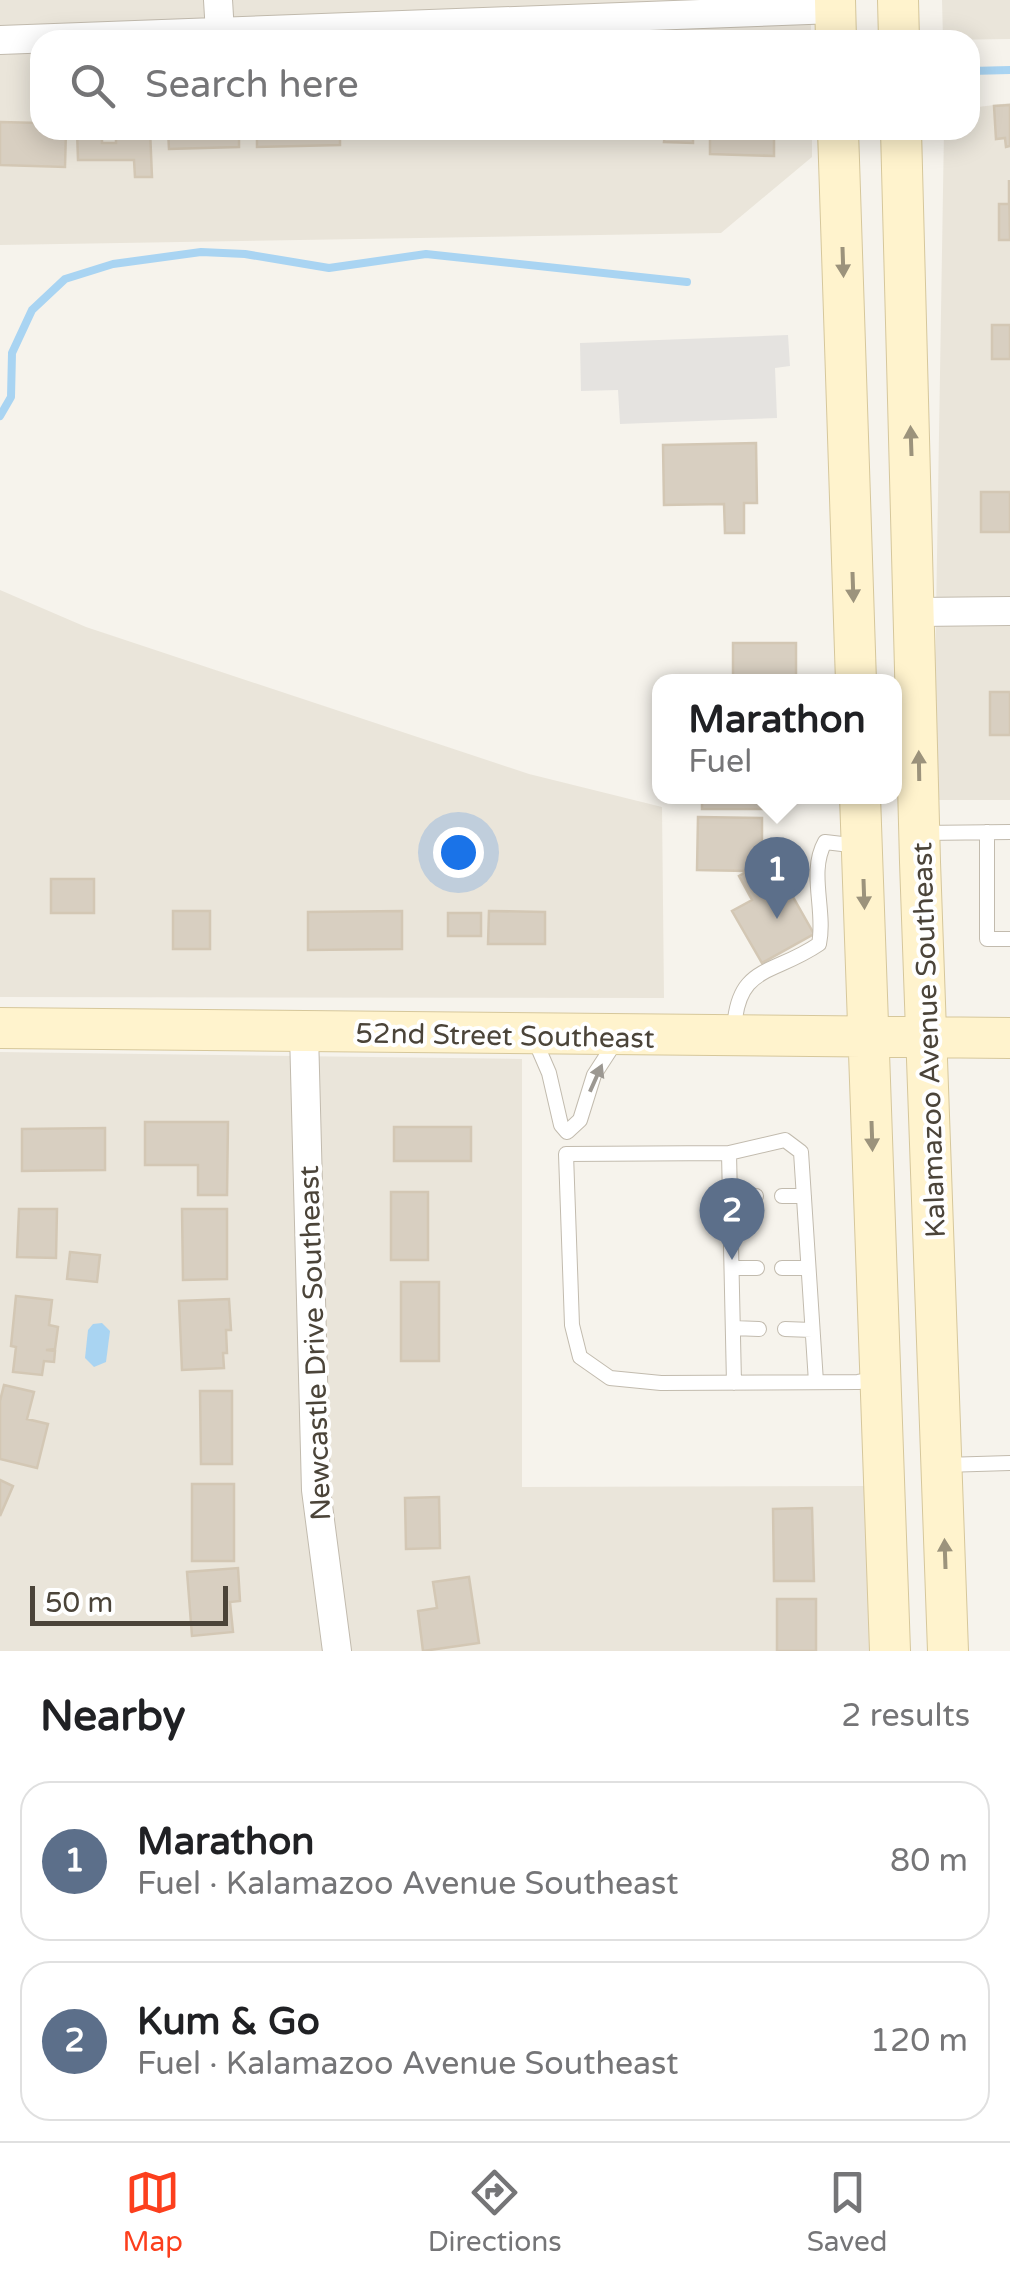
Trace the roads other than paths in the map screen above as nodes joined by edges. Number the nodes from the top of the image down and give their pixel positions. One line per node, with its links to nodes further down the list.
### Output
1 (218, 0): 4 (street)
2 (898, 0): 6 (main road)
3 (840, 22): 5 (street)
4 (220, 30)
5 (389, 30)
6 (899, 30)
7 (30, 39): 8 (street)
8 (0, 40)
9 (838, 140): 11 (main road)
10 (892, 140): 12 (main road, Kalamazoo Avenue Southeast)
11 (841, 215): 12 (main road); 15 (main road, one-way to 15)
12 (908, 319): 14 (main road, Kalamazoo Avenue Southeast, one-way to 12)
13 (1010, 610): 14 (street)
14 (916, 612): 19 (main road, Kalamazoo Avenue Southeast, one-way to 14)
15 (856, 674)
16 (860, 804): 20 (main road)
17 (986, 832): 18 (lane); 19 (lane); 21 (lane)
18 (1010, 832)
19 (920, 833): 28 (main road, Kalamazoo Avenue Southeast)
20 (862, 846): 26 (lane); 27 (main road, one-way to 27)
21 (1010, 939)
22 (0, 1028): 23 (main road, 52nd Street Southeast)
23 (304, 1033): 24 (main road, 52nd Street Southeast); 51 (street, Newcastle Drive Southeast)
24 (533, 1035): 25 (main road, 52nd Street Southeast); 30 (lane)
25 (620, 1036): 26 (main road, 52nd Street Southeast); 30 (lane, one-way to 25)
26 (734, 1037): 27 (main road, 52nd Street Southeast)
27 (868, 1038): 28 (main road, 52nd Street Southeast); 37 (main road, one-way to 37)
28 (929, 1038): 29 (main road, 52nd Street Southeast); 50 (main road, Kalamazoo Avenue Southeast)
29 (1010, 1038)
30 (566, 1132): 32 (lane)
31 (729, 1153): 32 (lane); 33 (lane); 36 (lane)
32 (566, 1154): 48 (lane)
33 (730, 1196): 34 (lane); 38 (lane)
34 (756, 1196)
35 (782, 1196): 36 (lane)
36 (804, 1196): 41 (lane)
37 (874, 1196): 46 (main road); 53 (main road)
38 (732, 1268): 39 (lane); 42 (lane)
39 (757, 1268)
40 (782, 1268): 41 (lane)
41 (808, 1268): 45 (lane)
42 (733, 1328): 43 (lane); 48 (lane)
43 (759, 1329)
44 (786, 1329): 45 (lane)
45 (812, 1330): 47 (lane)
46 (881, 1378): 47 (lane); 52 (main road)
47 (816, 1382): 48 (lane)
48 (734, 1383)
49 (1010, 1464): 50 (lane)
50 (943, 1465): 54 (main road, Kalamazoo Avenue Southeast, one-way to 50)
51 (337, 1651)
52 (890, 1651)
53 (907, 1651)
54 (948, 1651)

